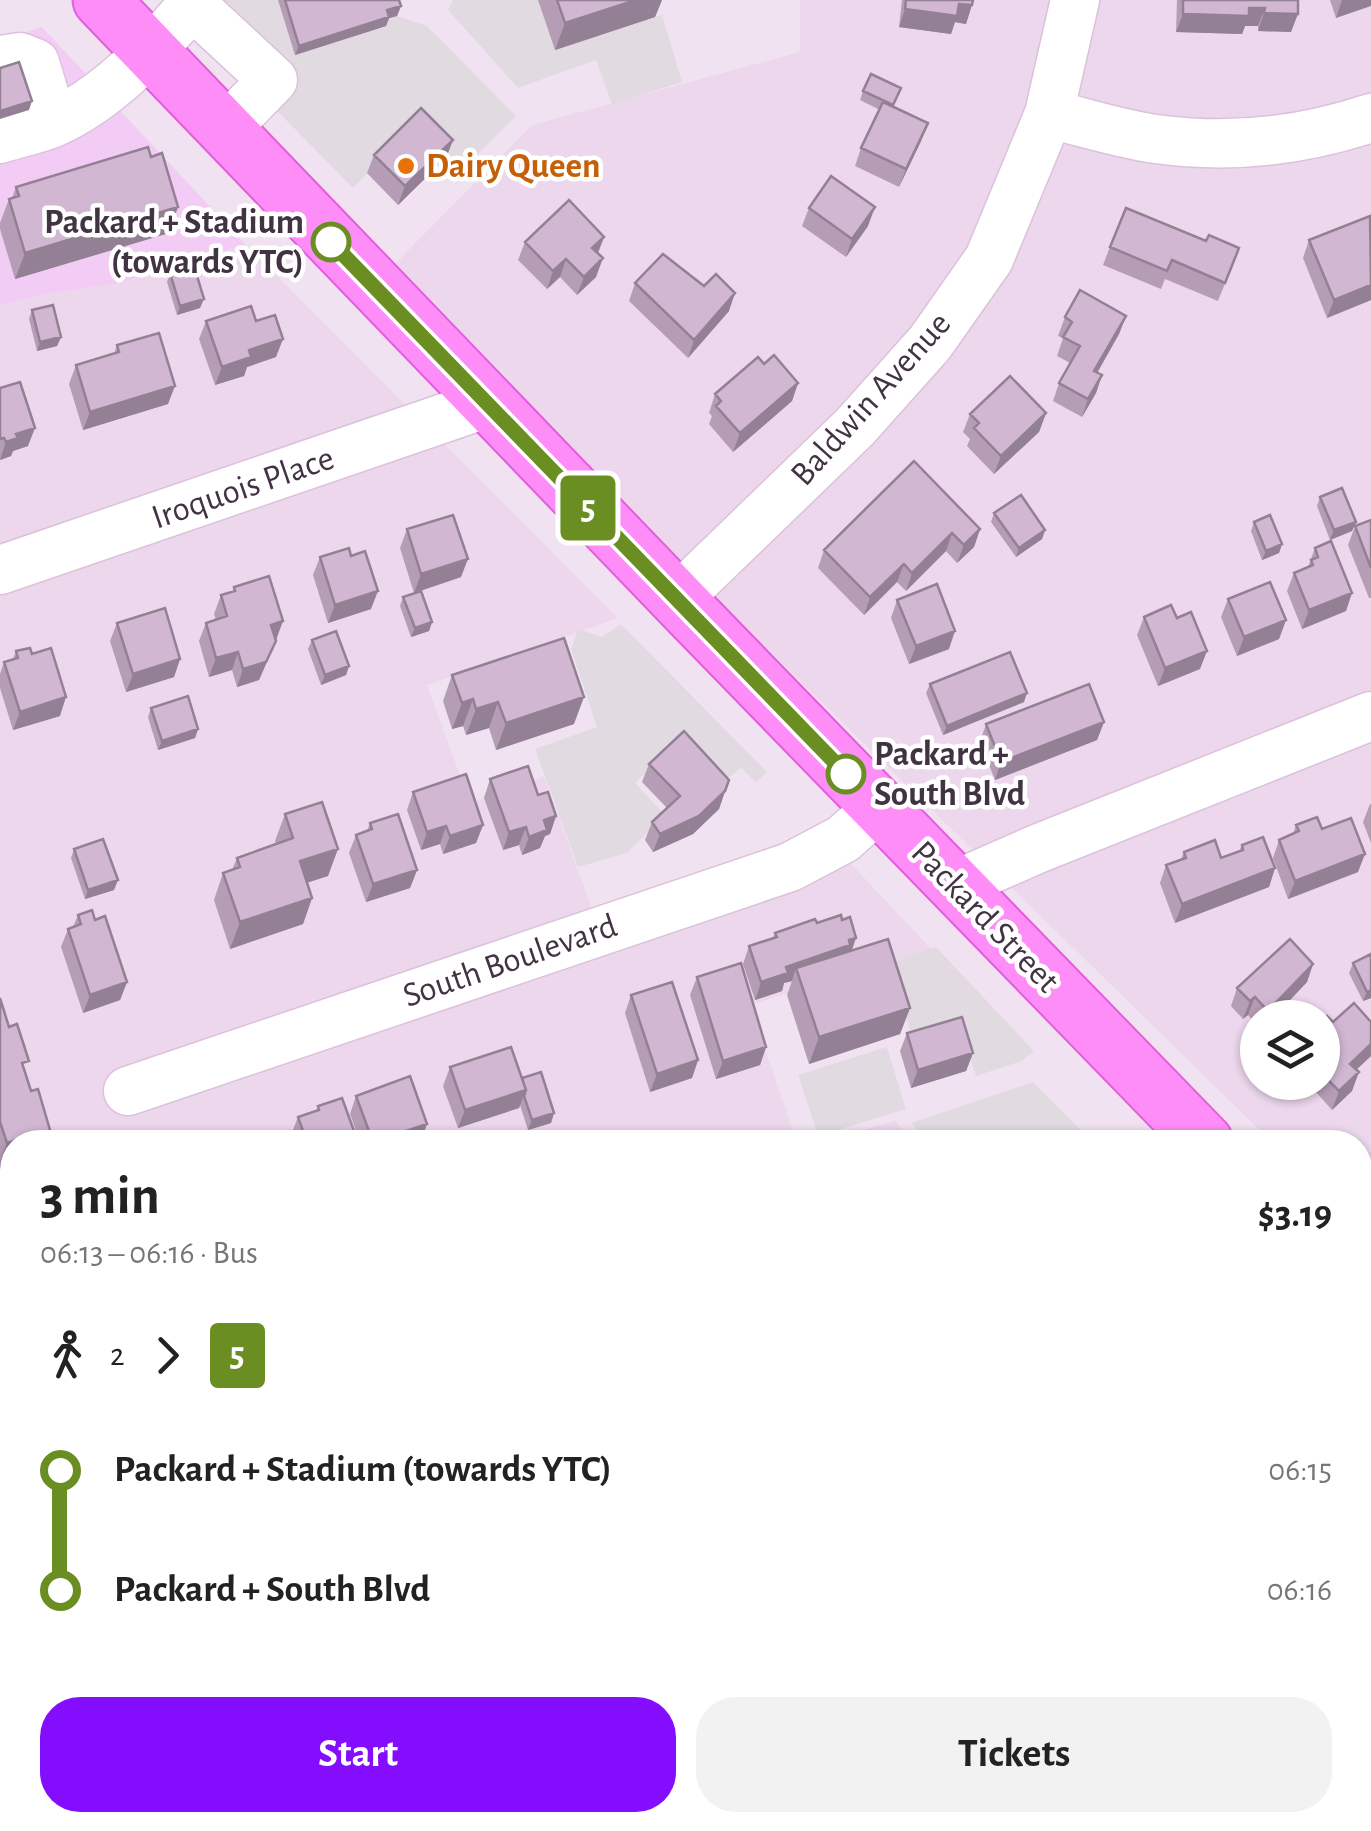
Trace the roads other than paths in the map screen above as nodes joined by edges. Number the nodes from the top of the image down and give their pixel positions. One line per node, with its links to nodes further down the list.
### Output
1 (101, 0): 4 (main road, Packard Street)
2 (1075, 0): 6 (street, Baldwin Avenue)
3 (206, 2): 4 (street); 9 (street)
4 (149, 50): 8 (street); 9 (main road, Packard Street)
5 (0, 60): 8 (street)
6 (1050, 114): 7 (street); 13 (street, Baldwin Avenue)
7 (1371, 118)
8 (53, 122): 10 (street)
9 (224, 130): 11 (main road, Packard Street)
10 (0, 138)
11 (485, 404): 12 (street, Iroquois Place); 13 (main road, Packard Street)
12 (0, 570)
13 (678, 598): 15 (main road, Packard Street)
14 (1371, 716): 16 (street)
15 (878, 808): 16 (main road, Packard Street); 17 (street, South Boulevard)
16 (955, 886): 18 (main road, Packard Street)
17 (128, 1091)
18 (1193, 1130)

